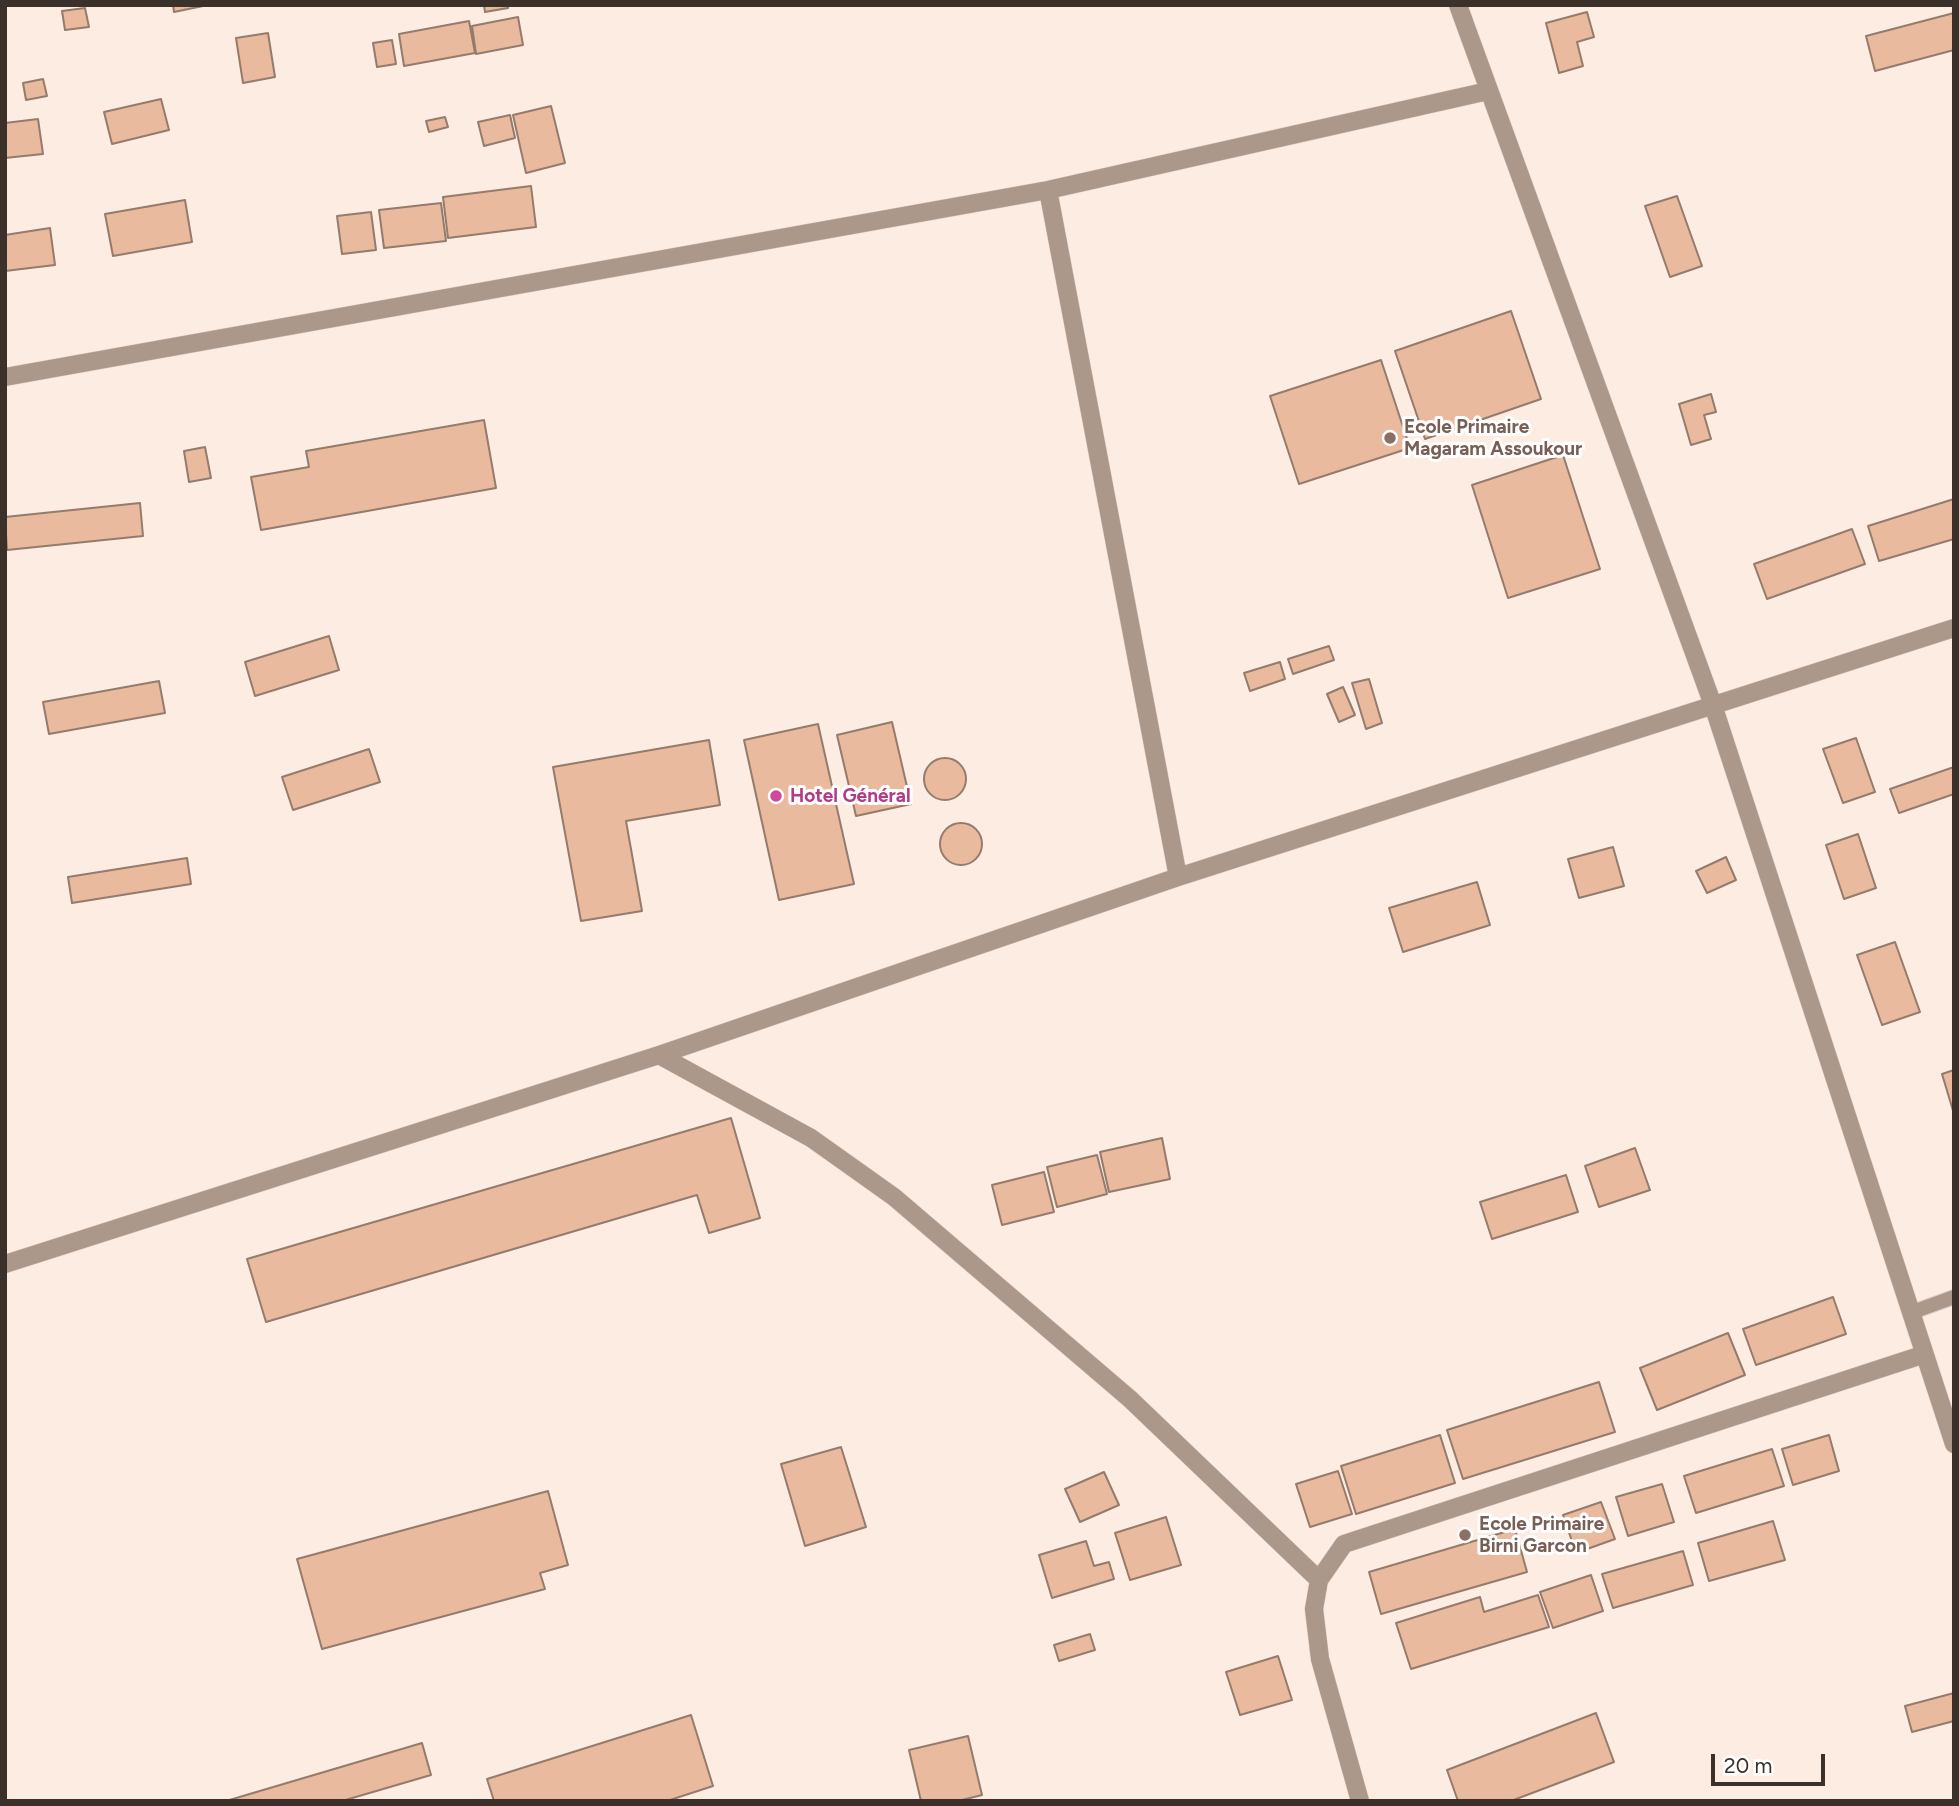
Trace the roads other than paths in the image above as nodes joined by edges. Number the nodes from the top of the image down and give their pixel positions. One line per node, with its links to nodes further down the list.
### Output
1 (1458, 5): 2 (street)
2 (1488, 91): 3 (street); 6 (street)
3 (1048, 190): 4 (street); 7 (street)
4 (5, 377)
5 (1954, 628): 6 (street)
6 (1713, 705): 7 (street); 11 (street)
7 (1178, 877): 8 (street)
8 (659, 1055): 9 (street); 14 (street)
9 (5, 1264)
10 (1954, 1297): 11 (lane)
11 (1910, 1313): 12 (street)
12 (1922, 1355): 13 (street); 14 (street)
13 (1954, 1444)
14 (1319, 1580): 15 (street)
15 (1360, 1801)

